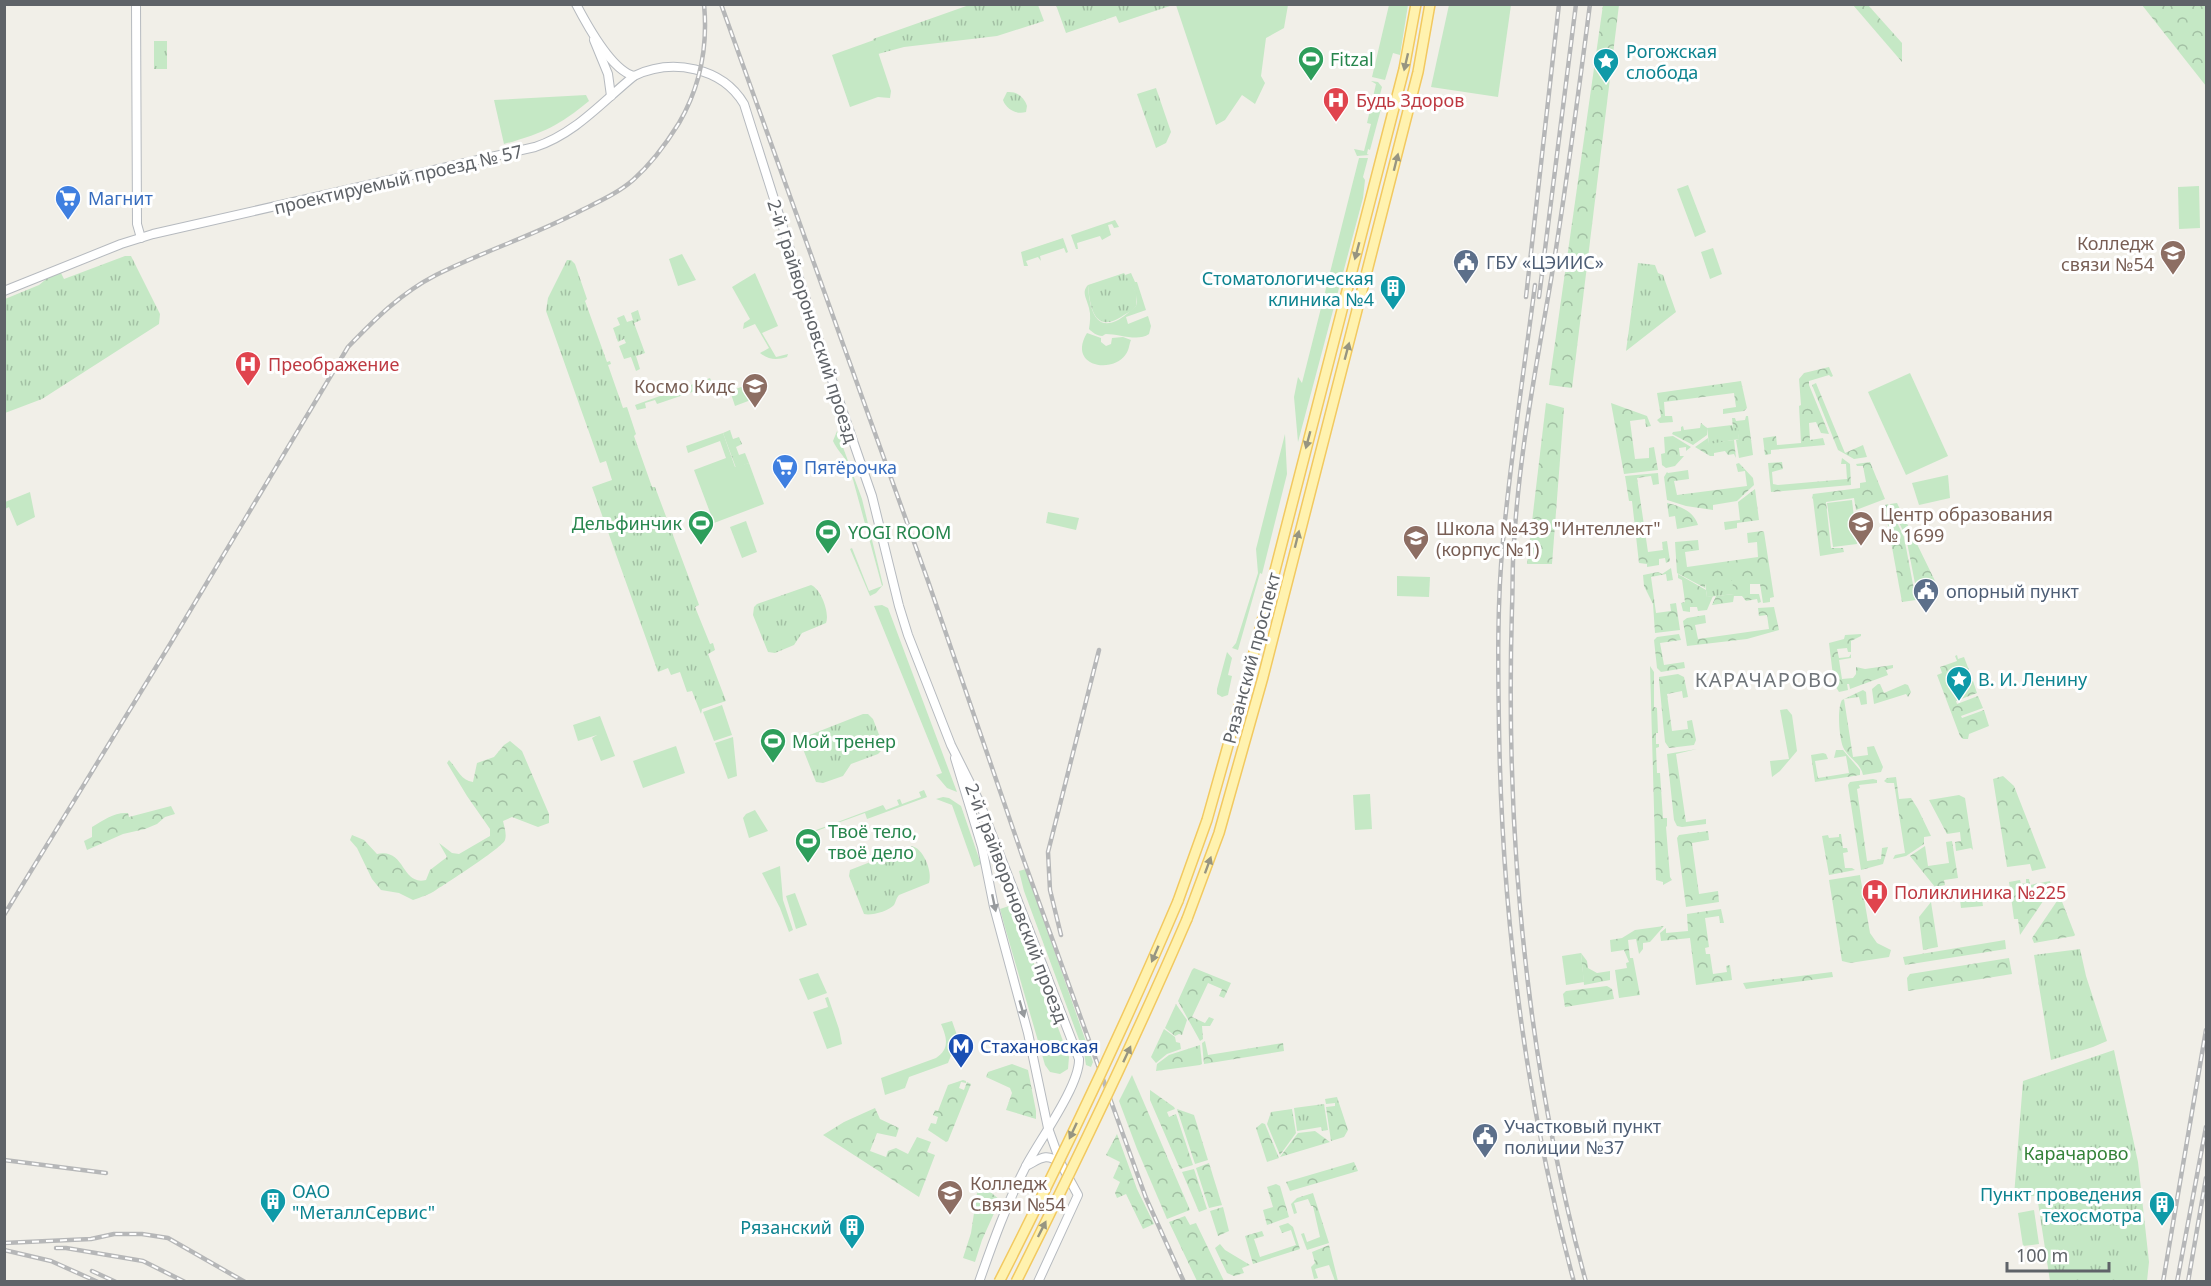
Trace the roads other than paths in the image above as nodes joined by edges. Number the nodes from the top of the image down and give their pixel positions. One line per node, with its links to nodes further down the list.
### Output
1 (136, 4): 8 (main road)
2 (576, 4): 5 (main road)
3 (1416, 4): 15 (main road, Рязанский проспект, one-way to 15, bridge)
4 (1430, 4): 16 (main road, Рязанский проспект, one-way to 4, bridge)
5 (588, 25): 6 (main road); 7 (main road)
6 (634, 76): 7 (main road, проектируемый проезд № 57); 10 (main road, 2-й Грайвороновский проезд)
7 (611, 96): 8 (main road, проектируемый проезд № 57)
8 (141, 237): 9 (main road, проектируемый проезд № 57)
9 (4, 291)
10 (951, 745): 11 (main road, 2-й Грайвороновский проезд, one-way to 11); 11 (main road, 2-й Грайвороновский проезд)
11 (1048, 1128): 12 (main road); 13 (main road)
12 (1061, 1164): 13 (main road); 17 (main road)
13 (1026, 1166): 14 (main road)
14 (979, 1281)
15 (999, 1281)
16 (1016, 1281)
17 (1038, 1281)

